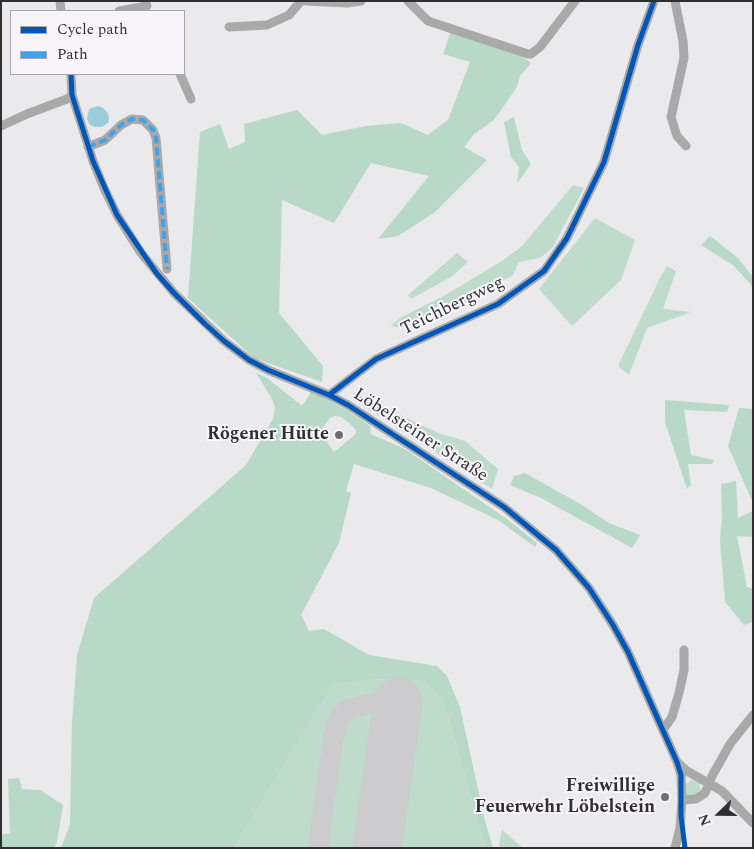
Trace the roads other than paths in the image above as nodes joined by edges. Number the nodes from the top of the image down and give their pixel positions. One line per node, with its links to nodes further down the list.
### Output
1 (301, 1): 10 (street)
2 (306, 1): 3 (street)
3 (361, 1)
4 (408, 1): 5 (street)
5 (575, 1)
6 (654, 1): 19 (street, Teichbergweg)
7 (674, 1): 16 (street)
8 (147, 6): 9 (street)
9 (125, 10)
10 (229, 27)
11 (70, 75): 13 (street, Löbelsteiner Straße)
12 (180, 75): 14 (street)
13 (72, 95): 15 (street); 17 (street, Löbelsteiner Straße)
14 (191, 98)
15 (1, 126)
16 (686, 146)
17 (88, 147): 18 (street); 19 (street, Löbelsteiner Straße)
18 (167, 269)
19 (329, 394): 22 (street, Löbelsteiner Straße)
20 (684, 650): 22 (street)
21 (753, 715): 24 (street)
22 (663, 730): 23 (street, Löbelsteiner Straße)
23 (677, 762): 24 (street, Löbelsteiner Straße); 25 (street)
24 (709, 784): 25 (street); 26 (street, Löbelsteiner Straße)
25 (682, 800): 27 (street)
26 (753, 823)
27 (675, 848)

